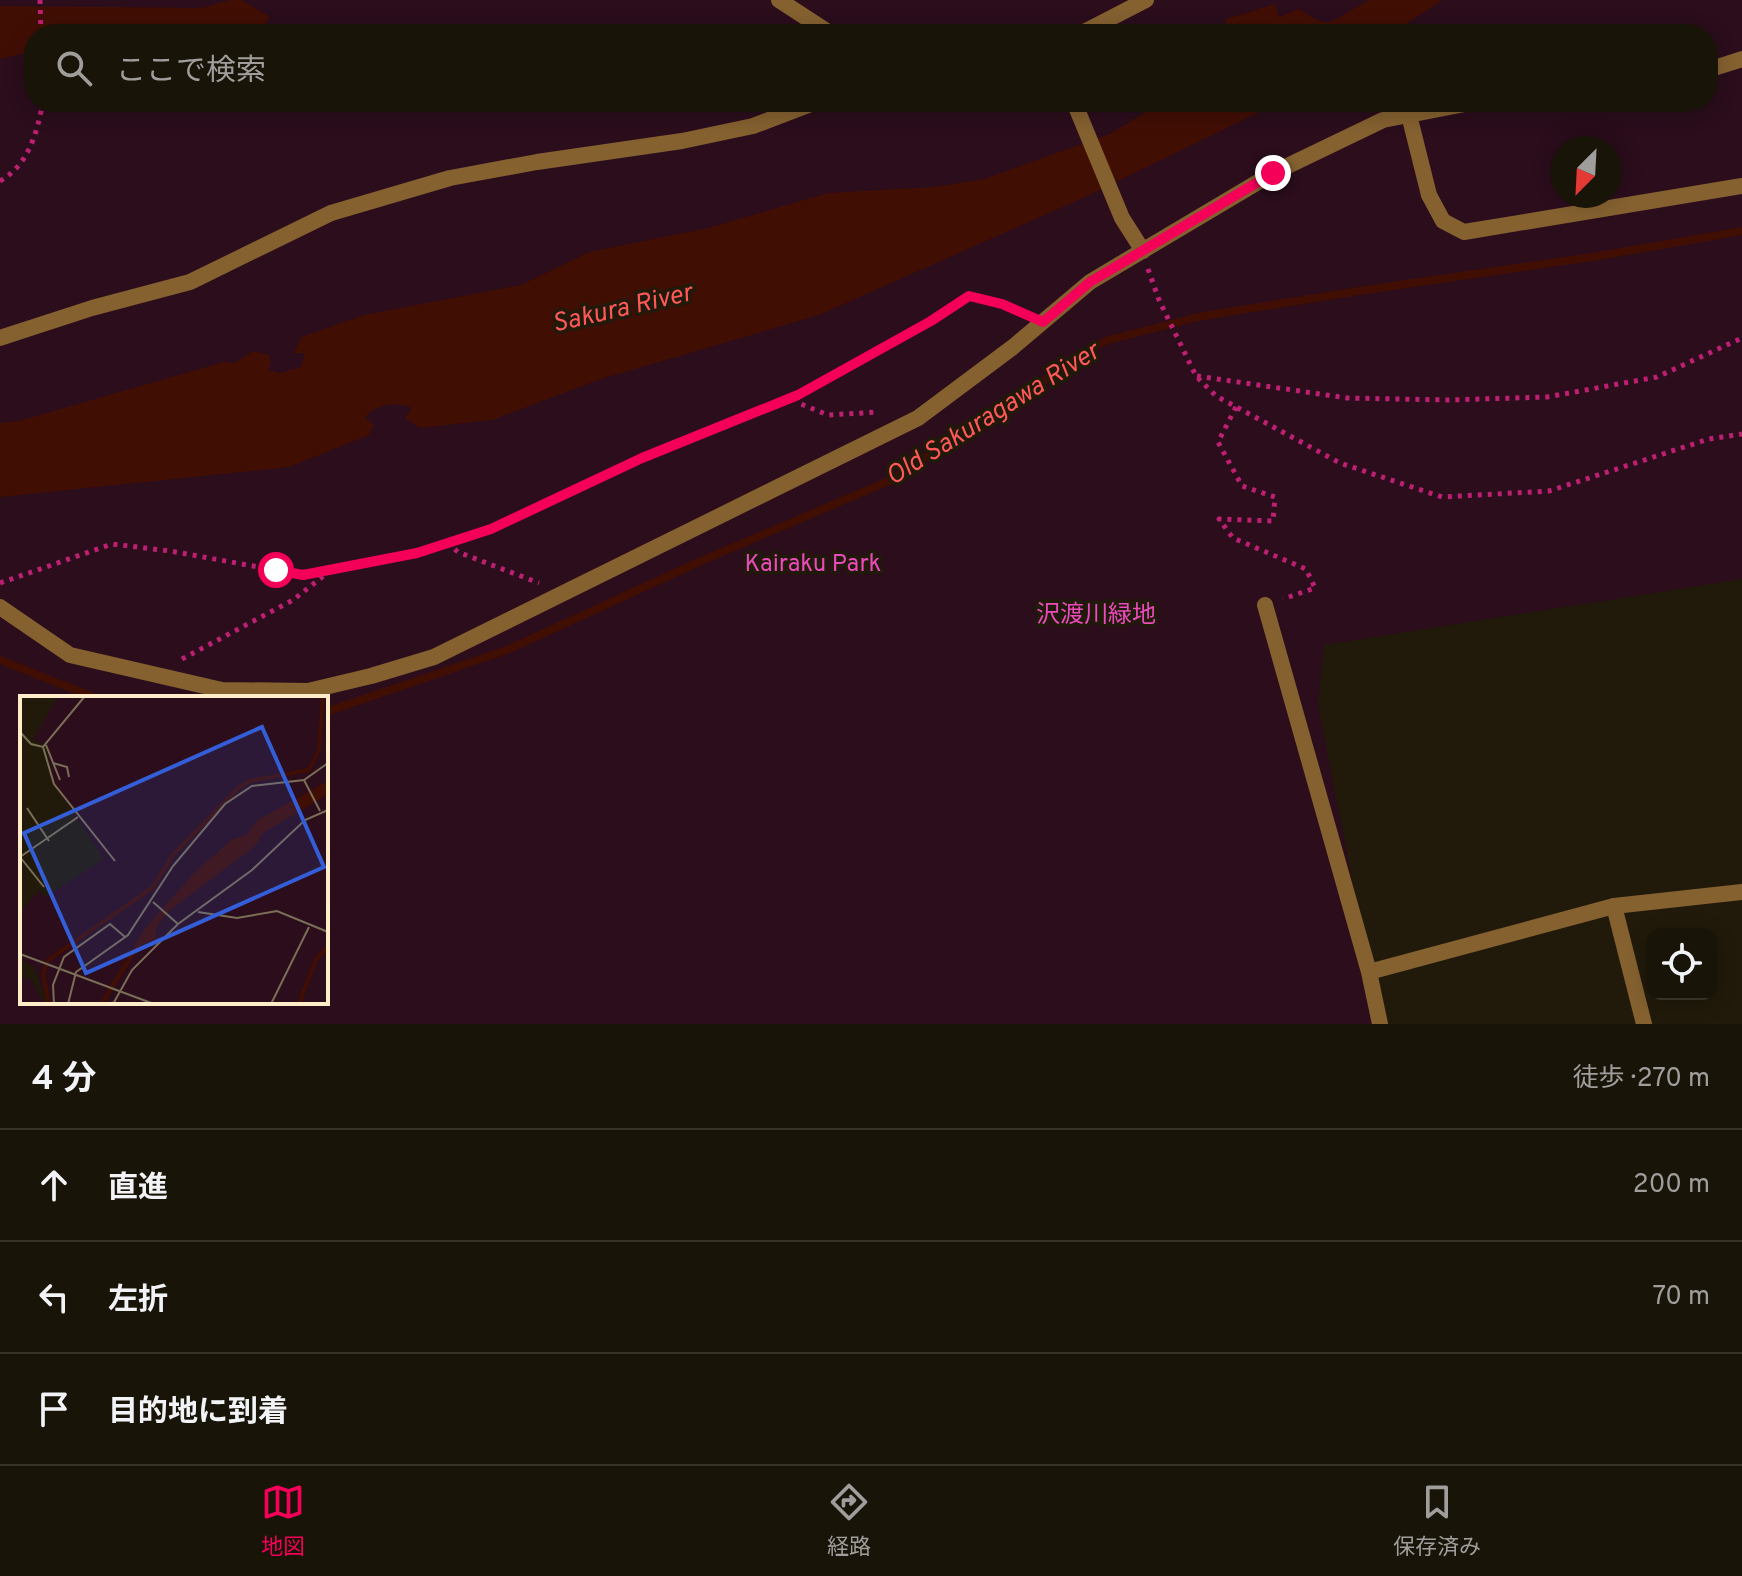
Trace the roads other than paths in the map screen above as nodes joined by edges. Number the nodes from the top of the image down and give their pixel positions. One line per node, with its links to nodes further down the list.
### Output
1 (779, 0): 3 (street)
2 (1146, 0): 4 (street)
3 (816, 24)
4 (1099, 24)
5 (1742, 59): 6 (street)
6 (1718, 67)
7 (790, 112): 13 (street)
8 (1079, 112): 12 (street)
9 (1424, 112): 10 (street)
10 (1409, 115): 11 (street); 12 (street)
11 (1742, 186)
12 (1143, 251): 15 (street)
13 (0, 338)
14 (1265, 605): 18 (street)
15 (0, 607)
16 (1742, 892): 17 (street)
17 (1614, 906): 18 (street); 20 (street)
18 (1369, 972): 19 (street)
19 (1380, 1024)
20 (1644, 1024)

